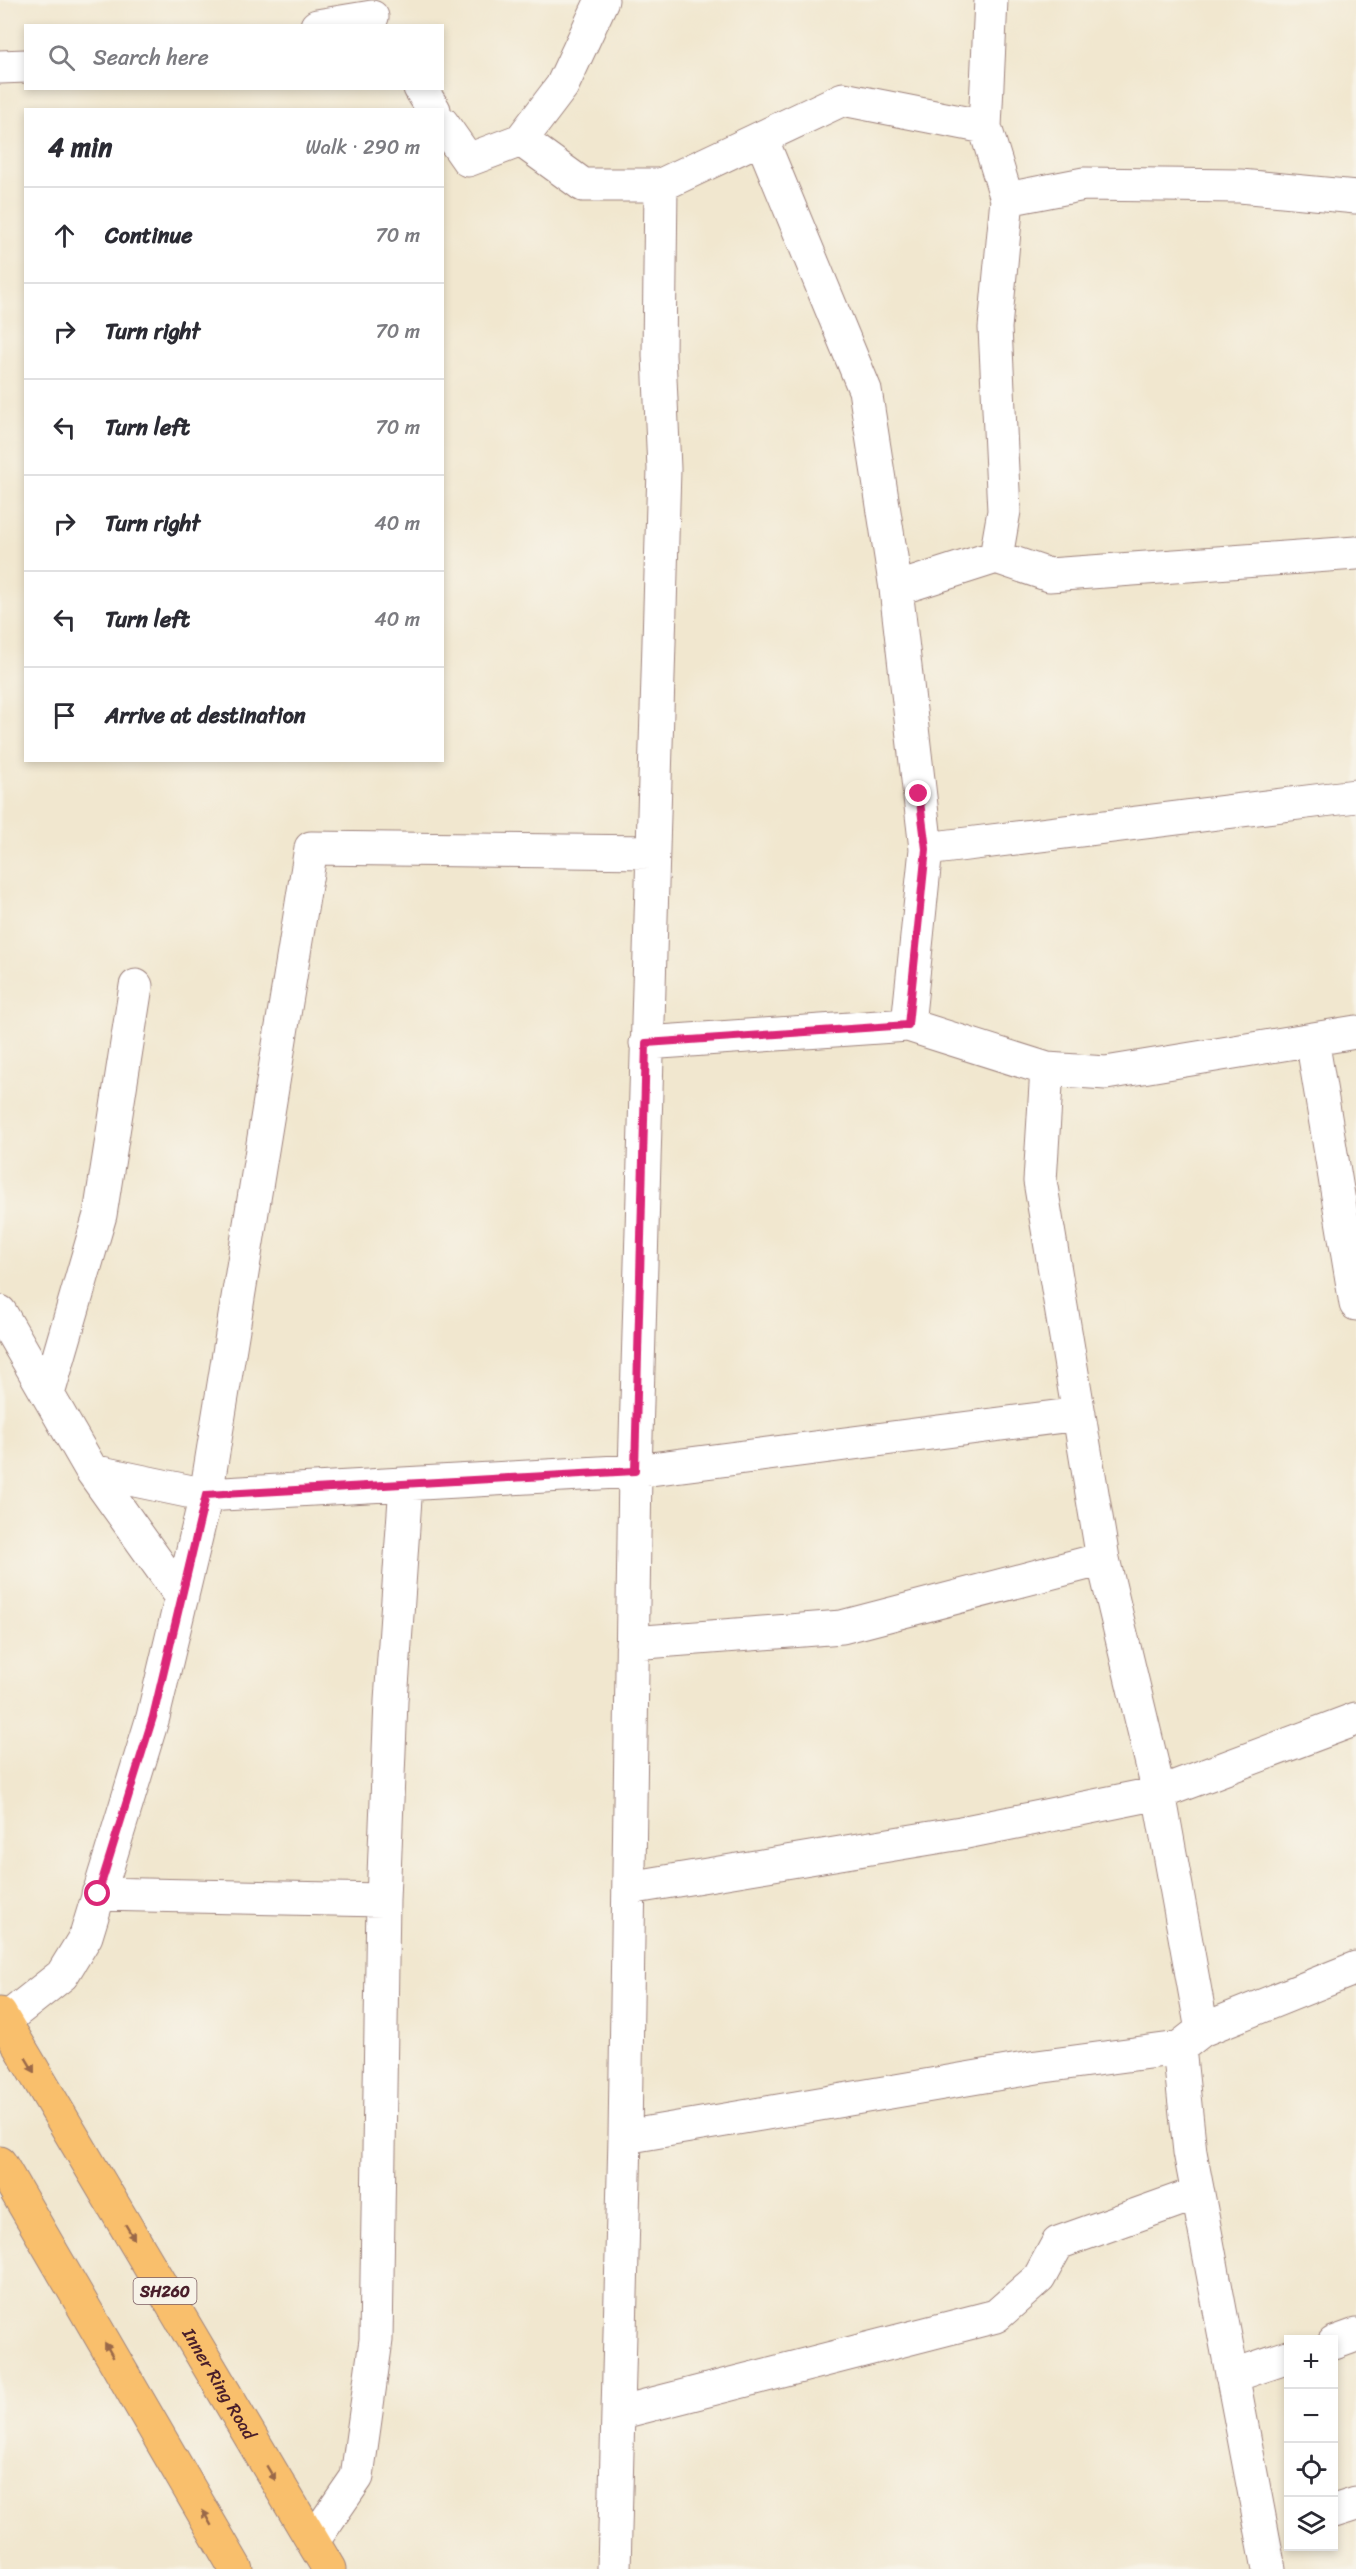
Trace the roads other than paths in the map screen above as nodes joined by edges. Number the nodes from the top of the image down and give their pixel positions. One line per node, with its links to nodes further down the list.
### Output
1 (602, 0): 12 (street)
2 (991, 0): 10 (street)
3 (370, 14): 4 (street)
4 (326, 24)
5 (24, 66): 6 (street)
6 (0, 67)
7 (421, 90): 8 (street)
8 (433, 108)
9 (444, 126): 12 (street)
10 (985, 127): 11 (street); 15 (street)
11 (761, 138): 13 (street); 18 (street)
12 (521, 140): 13 (street)
13 (661, 185): 21 (street)
14 (1356, 197): 15 (street)
15 (1007, 199): 17 (street)
16 (1356, 553): 17 (street)
17 (996, 557): 18 (street)
18 (896, 589): 20 (street)
19 (1356, 796): 20 (street)
20 (926, 849): 23 (street)
21 (652, 852): 26 (street); 35 (street)
22 (136, 986): 30 (street)
23 (908, 1025): 26 (street); 27 (street)
24 (1356, 1032): 25 (street)
25 (1312, 1039): 27 (street); 28 (street)
26 (646, 1043): 32 (street)
27 (1047, 1069): 31 (street)
28 (1356, 1304)
29 (0, 1312): 30 (street)
30 (48, 1394): 33 (street)
31 (1079, 1414): 32 (street); 36 (street)
32 (635, 1471): 34 (street); 38 (street)
33 (92, 1472): 35 (street); 37 (street)
34 (406, 1484): 35 (street); 43 (street)
35 (206, 1495): 37 (street)
36 (1103, 1559): 38 (street); 40 (street)
37 (182, 1597): 42 (street)
38 (632, 1643): 41 (street)
39 (1356, 1719): 40 (street)
40 (1159, 1793): 41 (street); 46 (street)
41 (629, 1888): 47 (street)
42 (98, 1894): 43 (street); 45 (street)
43 (383, 1900): 58 (street)
44 (1356, 1968): 46 (street)
45 (1, 2020): 58 (highway, Inner Ring Road / SH260, one-way to 58)
46 (1190, 2039): 47 (street); 49 (street)
47 (625, 2137): 54 (street)
48 (4, 2177): 59 (highway, one-way to 48)
49 (1198, 2193): 53 (street); 54 (street)
50 (1356, 2335): 51 (street)
51 (1338, 2342)
52 (1284, 2358): 53 (street)
53 (1232, 2376): 57 (street)
54 (618, 2413): 61 (street)
55 (1356, 2504): 56 (street)
56 (1338, 2510)
57 (1275, 2529): 62 (street)
58 (313, 2541): 60 (highway, Inner Ring Road / SH260)
59 (236, 2569)
60 (329, 2569)
61 (614, 2569)
62 (1269, 2569)

